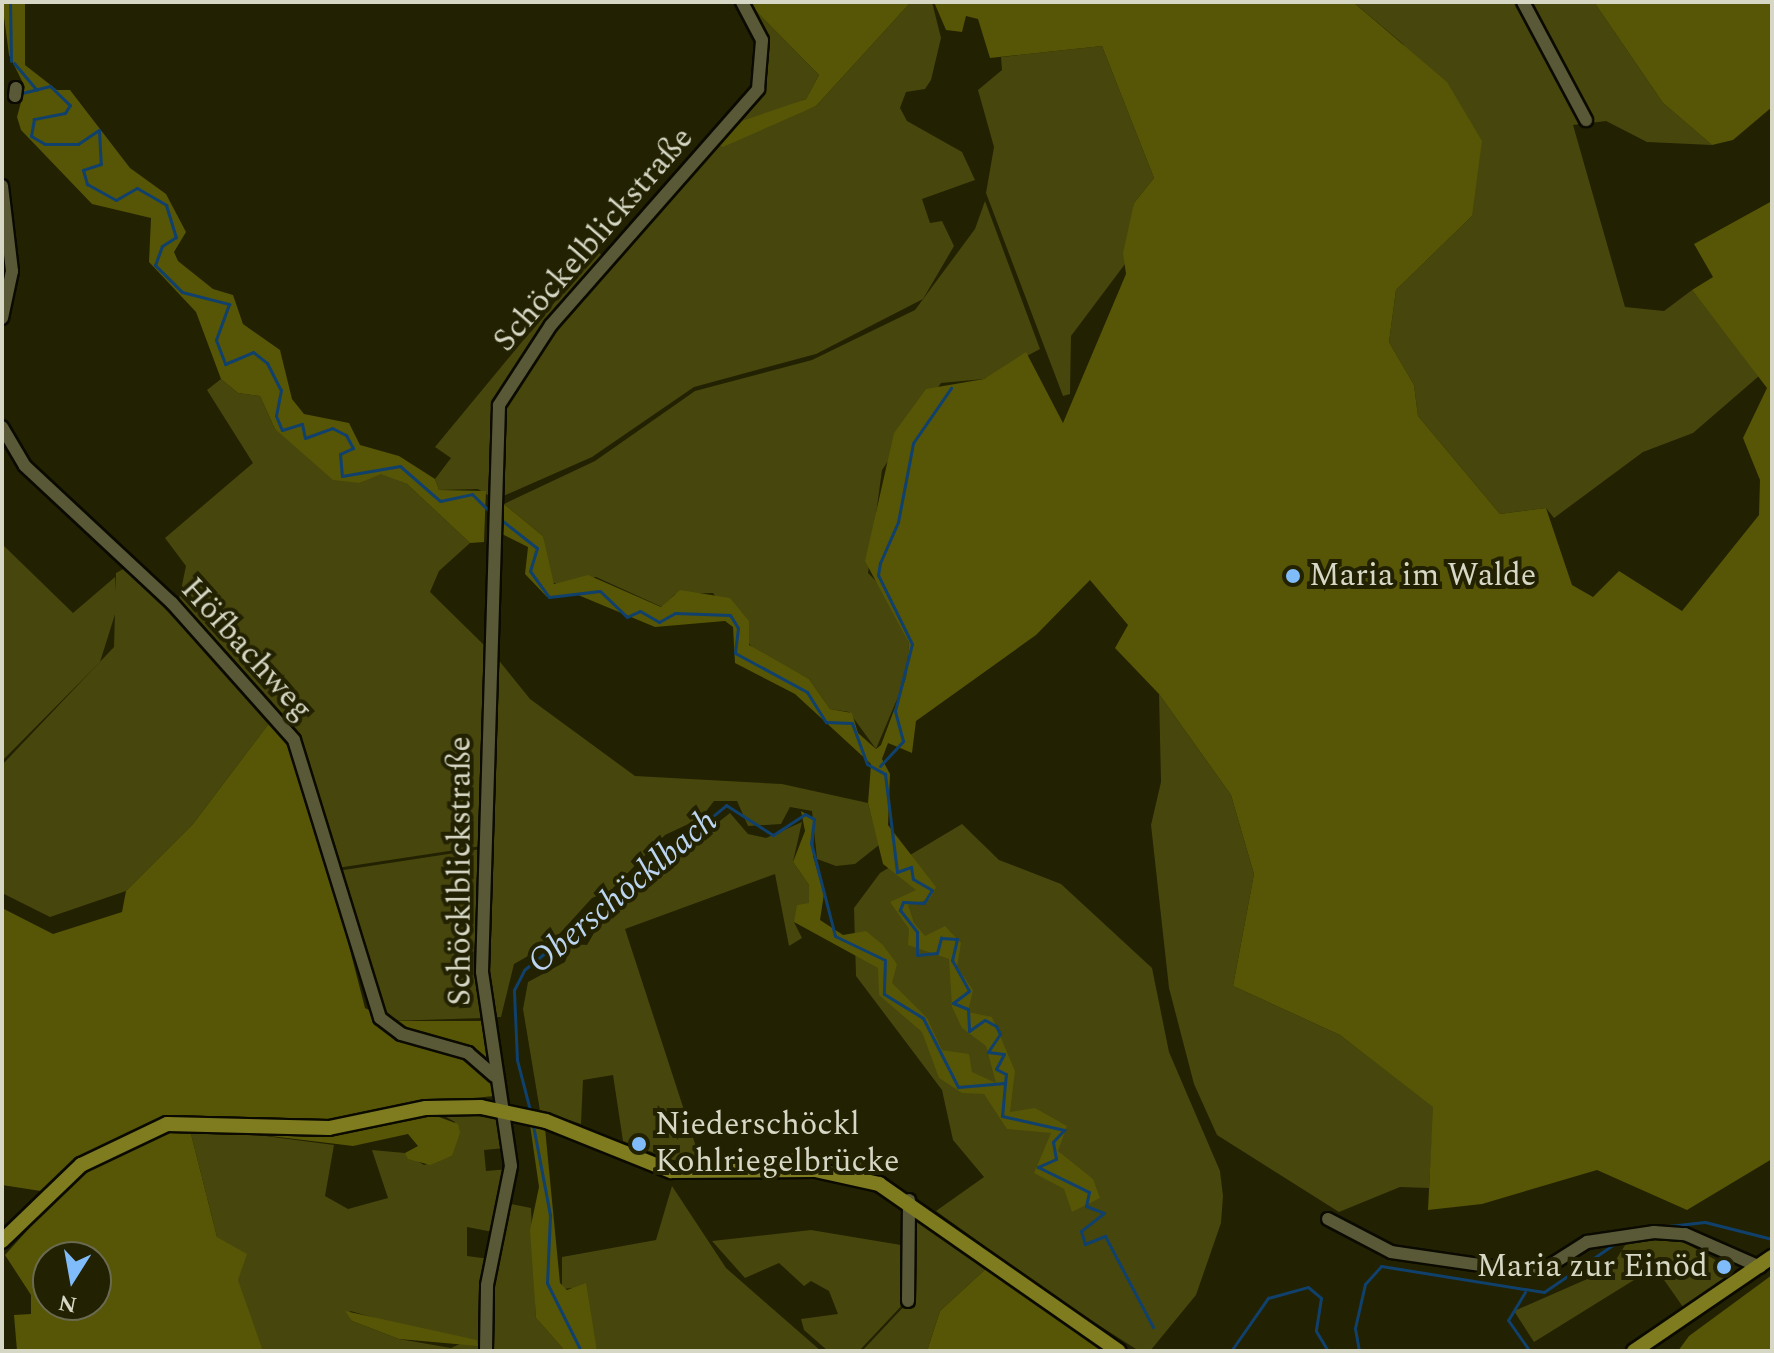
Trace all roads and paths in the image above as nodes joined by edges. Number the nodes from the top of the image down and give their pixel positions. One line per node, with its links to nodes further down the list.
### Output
1 (742, 2): 7 (street, Schöckelblickstraße)
2 (1523, 2): 3 (street)
3 (1586, 120)
4 (2, 186): 5 (street)
5 (2, 318)
6 (2, 427): 8 (street, Höfbachweg)
7 (491, 531): 8 (street, Schöcklblickstraße)
8 (495, 1076): 9 (street, Schöcklblickstraße)
9 (501, 1110): 10 (main road); 12 (main road); 16 (street, Schöcklblickstraße)
10 (909, 1200): 15 (street); 17 (main road)
11 (1328, 1219): 14 (street)
12 (2, 1241)
13 (1772, 1257): 14 (main road)
14 (1760, 1267): 18 (main road)
15 (908, 1301)
16 (486, 1351)
17 (1118, 1351)
18 (1634, 1351)

